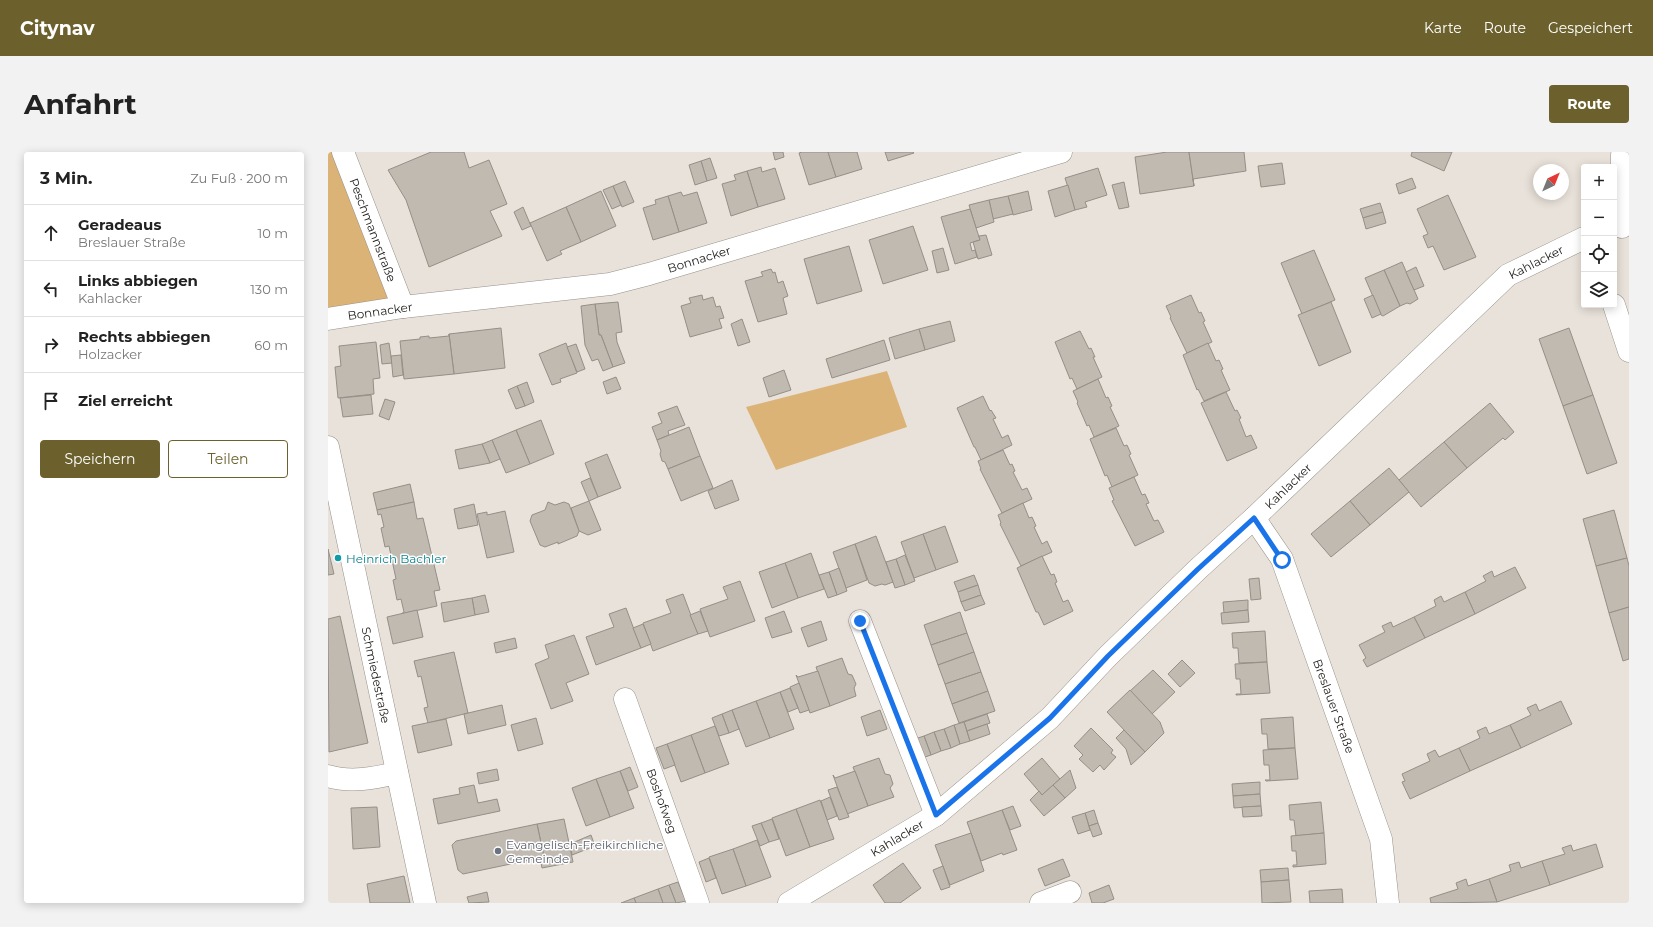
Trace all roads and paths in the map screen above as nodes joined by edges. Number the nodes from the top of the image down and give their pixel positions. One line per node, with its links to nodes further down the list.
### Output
1 (343, 152): 6 (street, Peschmannstraße)
2 (1061, 152): 6 (street, Bonnacker)
3 (1622, 154): 4 (street)
4 (1622, 227)
5 (1581, 239): 11 (street, Kahlacker)
6 (403, 307): 8 (street, Bonnacker)
7 (1615, 308): 9 (street)
8 (328, 319)
9 (1629, 351)
10 (328, 446): 14 (street, Schmiedestraße)
11 (1254, 518): 16 (street, Kahlacker); 22 (street, Breslauer Straße)
12 (860, 621): 16 (street)
13 (625, 699): 19 (street, Boshofweg)
14 (397, 773): 15 (street); 18 (street, Schmiedestraße)
15 (328, 776)
16 (936, 815): 20 (street, Kahlacker)
17 (1070, 892): 21 (street)
18 (425, 903)
19 (698, 903)
20 (789, 903)
21 (1041, 903)
22 (1388, 903)

